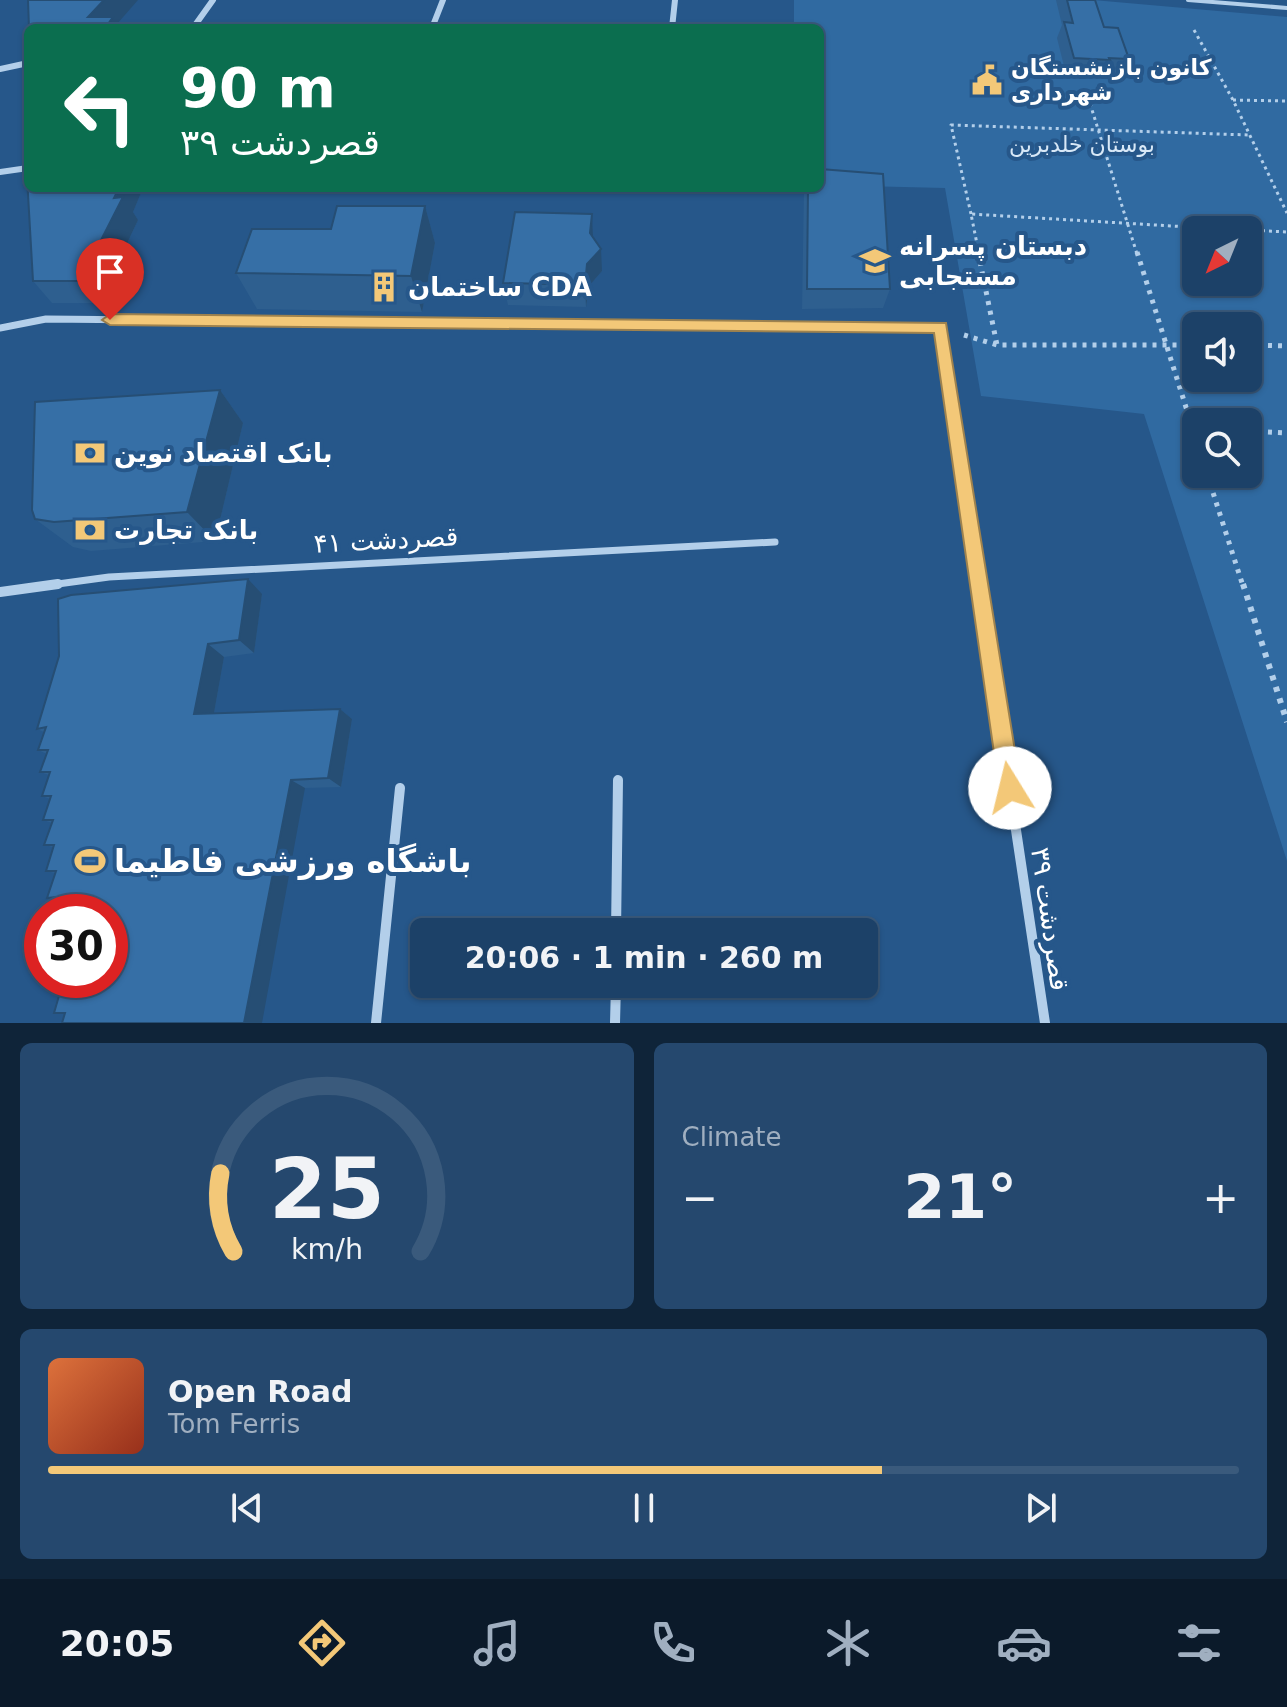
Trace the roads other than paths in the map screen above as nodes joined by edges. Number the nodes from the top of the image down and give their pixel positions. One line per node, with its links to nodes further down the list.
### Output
1 (213, 0): 6 (street)
2 (443, 0): 7 (street)
3 (675, 0): 8 (street)
4 (1188, 0): 5 (lane)
5 (1287, 8)
6 (196, 24)
7 (434, 24)
8 (672, 24)
9 (24, 64): 10 (street)
10 (0, 69)
11 (24, 169): 12 (street)
12 (0, 172)
13 (0, 328): 22 (street, قصردشت ۳۹)
14 (775, 542): 15 (street, قصردشت ۴۱)
15 (0, 592)
16 (618, 780): 18 (street)
17 (400, 788): 20 (street)
18 (616, 918)
19 (616, 998): 21 (street)
20 (376, 1023)
21 (615, 1023)
22 (1045, 1023)

